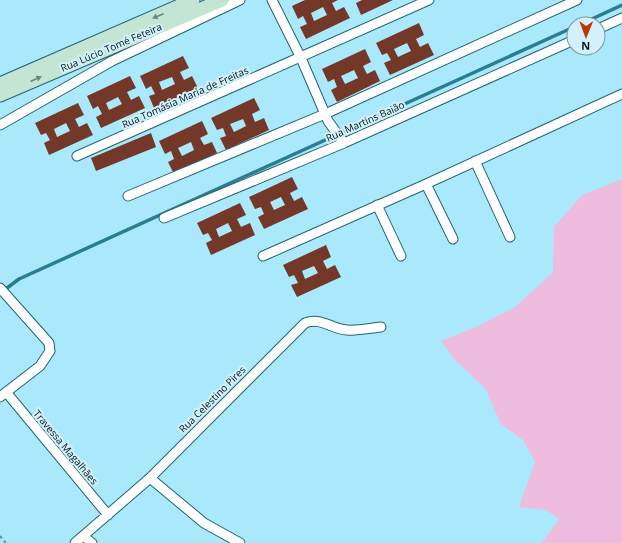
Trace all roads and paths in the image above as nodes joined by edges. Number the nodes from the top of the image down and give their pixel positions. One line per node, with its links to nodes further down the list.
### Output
1 (193, 0): 11 (main road, Rua Lúcio Tomé Feteira, one-way to 11)
2 (222, 0): 13 (main road, Rua Lúcio Tomé Feteira, one-way to 2)
3 (240, 0): 15 (street)
4 (272, 0): 10 (street)
5 (429, 0): 10 (street, Rua Tomásia Maria de Freitas)
6 (577, 0): 14 (street)
7 (622, 18): 8 (street)
8 (606, 25)
9 (566, 43): 16 (street, Rua Martins Baião)
10 (301, 58): 14 (street); 17 (street, Rua Tomásia Maria de Freitas)
11 (0, 84)
12 (622, 94): 18 (street)
13 (0, 95)
14 (326, 118): 16 (street); 20 (street)
15 (0, 125)
16 (340, 140): 22 (street, Rua Martins Baião)
17 (77, 156)
18 (474, 161): 19 (street); 23 (street)
19 (426, 184): 21 (street); 24 (street)
20 (128, 196)
21 (377, 206): 25 (street); 26 (street)
22 (164, 218)
23 (510, 237)
24 (453, 239)
25 (263, 256)
26 (401, 256)
27 (0, 288): 29 (street)
28 (381, 327): 30 (street, Rua Celestino Pires)
29 (3, 395): 31 (street, Travessa Magalhães)
30 (150, 478): 31 (street, Rua Celestino Pires); 37 (street)
31 (108, 515): 33 (street, Rua Celestino Pires)
32 (0, 536): 34 (path)
33 (83, 536): 35 (street, Rua Celestino Pires); 36 (street)
34 (6, 543)
35 (75, 543)
36 (92, 543)
37 (240, 543)

